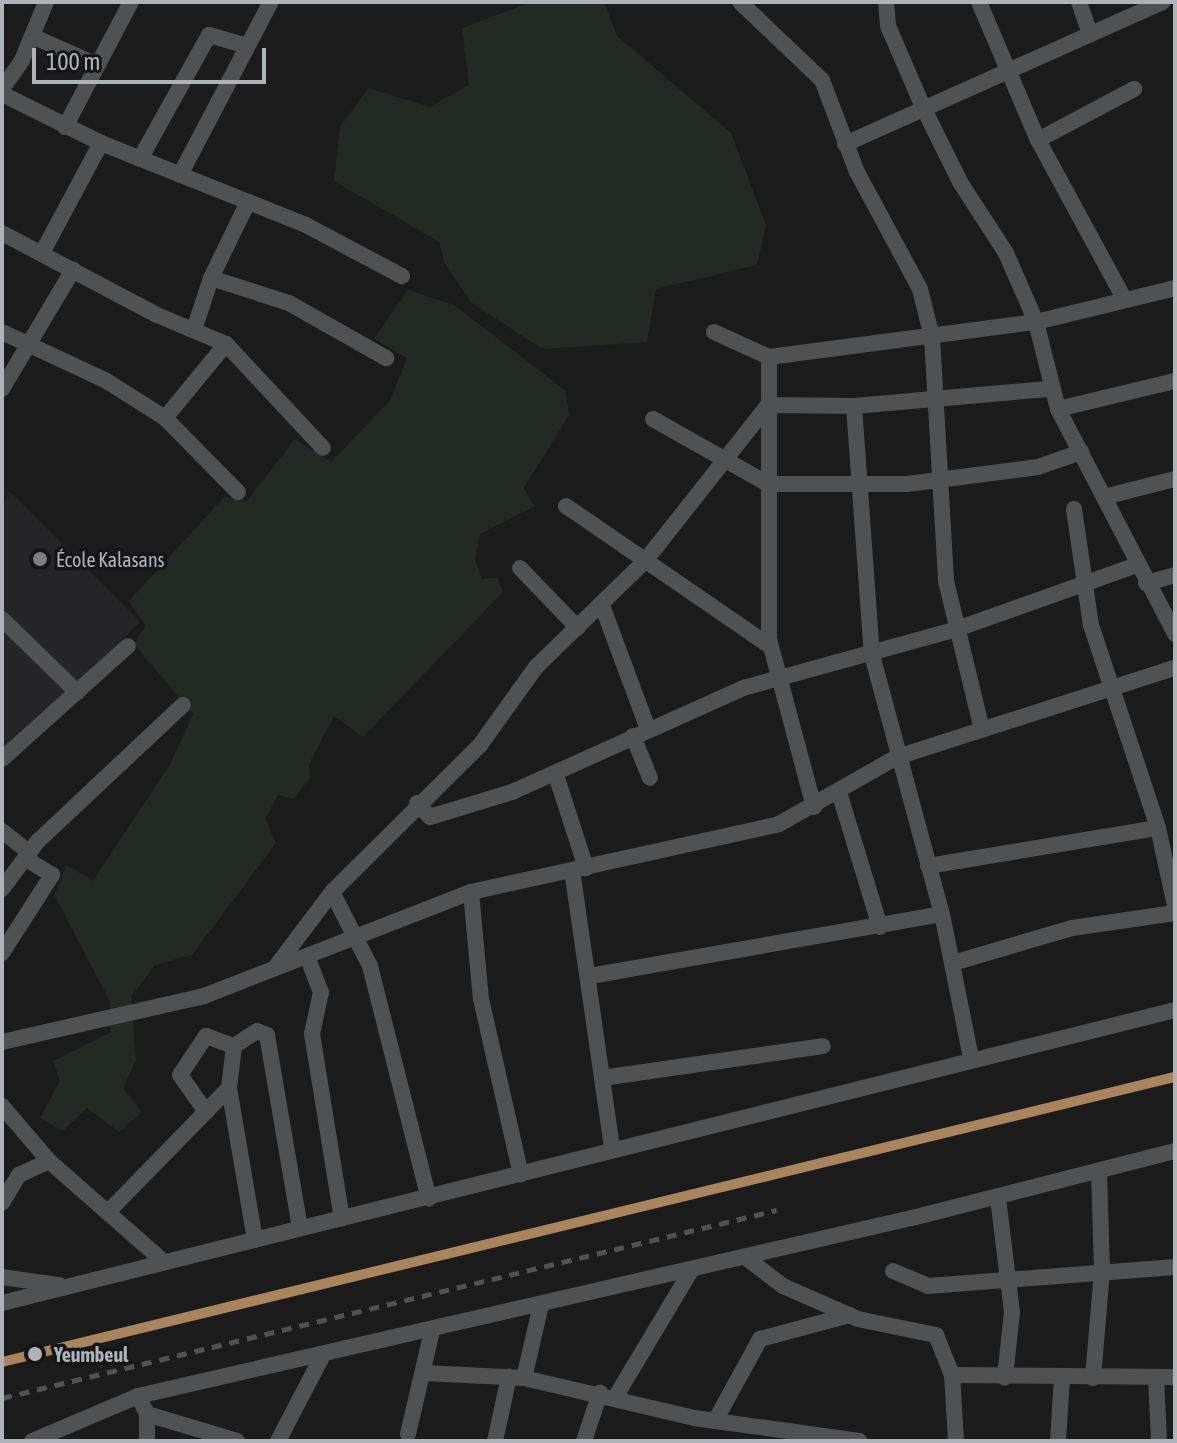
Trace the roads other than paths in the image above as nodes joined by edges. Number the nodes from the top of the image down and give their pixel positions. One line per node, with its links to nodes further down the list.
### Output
1 (46, 2): 10 (street)
2 (131, 2): 12 (street)
3 (271, 2): 11 (street)
4 (740, 2): 20 (street)
5 (886, 2): 16 (street)
6 (979, 2): 13 (street)
7 (1079, 2): 9 (street)
8 (1163, 2): 9 (street)
9 (1090, 34): 13 (street)
10 (32, 36): 12 (street); 15 (street)
11 (247, 46): 21 (street); 22 (street)
12 (97, 65): 17 (street)
13 (1006, 74): 16 (street); 18 (street)
14 (1134, 89): 18 (street)
15 (2, 91): 17 (street)
16 (924, 109): 20 (street); 31 (street)
17 (65, 127): 19 (street)
18 (1038, 140): 30 (street)
19 (101, 143): 21 (street); 25 (street)
20 (845, 144): 35 (street)
21 (140, 159): 22 (street)
22 (180, 175): 23 (street)
23 (248, 202): 27 (street); 28 (street)
24 (2, 233): 25 (street)
25 (42, 253): 26 (street)
26 (73, 270): 32 (street); 37 (street)
27 (402, 276)
28 (211, 278): 32 (street); 39 (street)
29 (1175, 288): 30 (street)
30 (1125, 300): 31 (street)
31 (1036, 322): 35 (street); 42 (street)
32 (194, 330): 36 (street)
33 (2, 332): 37 (street)
34 (714, 332): 38 (street)
35 (932, 337): 38 (street); 43 (street)
36 (226, 344): 47 (street); 49 (street)
37 (31, 345): 41 (street); 47 (street)
38 (769, 357): 44 (street)
39 (386, 358)
40 (1175, 381): 46 (street)
41 (2, 389)
42 (1050, 389): 43 (street); 46 (street)
43 (937, 400): 45 (street); 53 (street)
44 (768, 405): 45 (street); 51 (street); 54 (street)
45 (854, 406): 55 (street)
46 (1058, 409): 50 (street)
47 (165, 418): 56 (street)
48 (653, 419): 51 (street)
49 (323, 448)
50 (1081, 452): 53 (street); 57 (street)
51 (727, 460): 54 (street); 60 (street)
52 (1175, 479): 57 (street)
53 (941, 481): 55 (street); 69 (street)
54 (768, 484): 55 (street); 72 (street)
55 (860, 486): 73 (street)
56 (238, 492)
57 (1104, 497): 61 (street)
58 (566, 506): 60 (street)
59 (1074, 509): 65 (street)
60 (645, 561): 66 (street); 72 (street)
61 (1137, 565): 64 (street); 65 (street)
62 (520, 568): 68 (street)
63 (1175, 575): 64 (street)
64 (1146, 583): 70 (street)
65 (1085, 587): 69 (street); 76 (street)
66 (603, 608): 68 (street); 80 (street)
67 (2, 619): 77 (street)
68 (578, 628): 86 (street)
69 (954, 630): 73 (street); 79 (street)
70 (1175, 634)
71 (128, 646): 77 (street)
72 (770, 646): 75 (street)
73 (872, 655): 75 (street); 81 (street)
74 (1175, 668): 76 (street)
75 (777, 678): 80 (street); 87 (street)
76 (1110, 684): 79 (street); 88 (street)
77 (77, 692): 82 (street)
78 (183, 705): 90 (street)
79 (982, 730): 81 (street)
80 (641, 732): 83 (street); 84 (street)
81 (897, 757): 85 (street); 91 (street)
82 (2, 759)
83 (556, 775): 86 (street); 92 (street)
84 (650, 778)
85 (839, 792): 87 (street); 99 (street)
86 (417, 803): 94 (street)
87 (814, 807): 92 (street)
88 (1158, 828): 91 (street); 96 (street)
89 (2, 831): 90 (street)
90 (27, 855): 93 (street); 101 (street)
91 (928, 866): 98 (street)
92 (579, 869): 95 (street); 105 (street)
93 (2, 889)
94 (332, 892): 100 (street); 104 (street)
95 (471, 892): 100 (street); 119 (street)
96 (1175, 905)
97 (1175, 913): 103 (street)
98 (942, 914): 99 (street); 103 (street)
99 (880, 927): 105 (street)
100 (358, 936): 102 (street); 121 (street)
101 (2, 953)
102 (307, 956): 104 (street); 124 (street)
103 (953, 963): 110 (street)
104 (276, 967): 107 (street)
105 (590, 976): 111 (street)
106 (1175, 1010): 110 (street)
107 (2, 1042)
108 (234, 1046): 112 (street); 114 (street); 125 (street)
109 (823, 1046): 111 (street)
110 (971, 1058): 115 (street)
111 (602, 1078): 115 (street)
112 (229, 1088): 114 (street); 126 (street)
113 (2, 1106): 117 (street)
114 (206, 1112): 123 (street)
115 (612, 1149): 119 (street)
116 (1175, 1151): 118 (street)
117 (49, 1161): 122 (street); 123 (street)
118 (1099, 1172): 120 (street); 132 (street)
119 (521, 1175): 121 (street)
120 (998, 1198): 127 (street); 134 (street)
121 (429, 1199): 124 (street)
122 (2, 1203)
123 (109, 1211): 128 (street)
124 (342, 1219): 125 (street)
125 (300, 1228): 126 (street)
126 (255, 1240): 128 (street)
127 (745, 1257): 130 (street); 138 (street)
128 (163, 1261): 135 (street)
129 (1175, 1267): 132 (street)
130 (692, 1269): 137 (street); 149 (street)
131 (893, 1271): 134 (street)
132 (1102, 1271): 134 (street); 148 (street)
133 (2, 1277): 135 (street)
134 (1009, 1277): 147 (street)
135 (69, 1286): 136 (street)
136 (2, 1303)
137 (541, 1305): 139 (street); 146 (street)
138 (850, 1315): 142 (street); 152 (street)
139 (432, 1331): 140 (street); 141 (street)
140 (323, 1355): 150 (street); 157 (street)
141 (424, 1373): 146 (street); 153 (street)
142 (952, 1375): 147 (street); 161 (street)
143 (1062, 1377): 147 (street); 148 (street); 162 (street)
144 (1156, 1377): 145 (street); 148 (street); 163 (street)
145 (1175, 1377)
146 (516, 1378): 149 (street); 158 (street)
147 (1005, 1378)
148 (1093, 1378)
149 (608, 1394): 152 (street); 159 (street)
150 (138, 1396): 151 (street); 154 (street)
151 (147, 1414): 155 (street); 156 (street)
152 (715, 1421): 160 (street)
153 (408, 1434)
154 (32, 1441)
155 (147, 1441)
156 (237, 1441)
157 (278, 1441)
158 (495, 1441)
159 (584, 1441)
160 (859, 1441)
161 (956, 1441)
162 (1058, 1441)
163 (1159, 1441)

